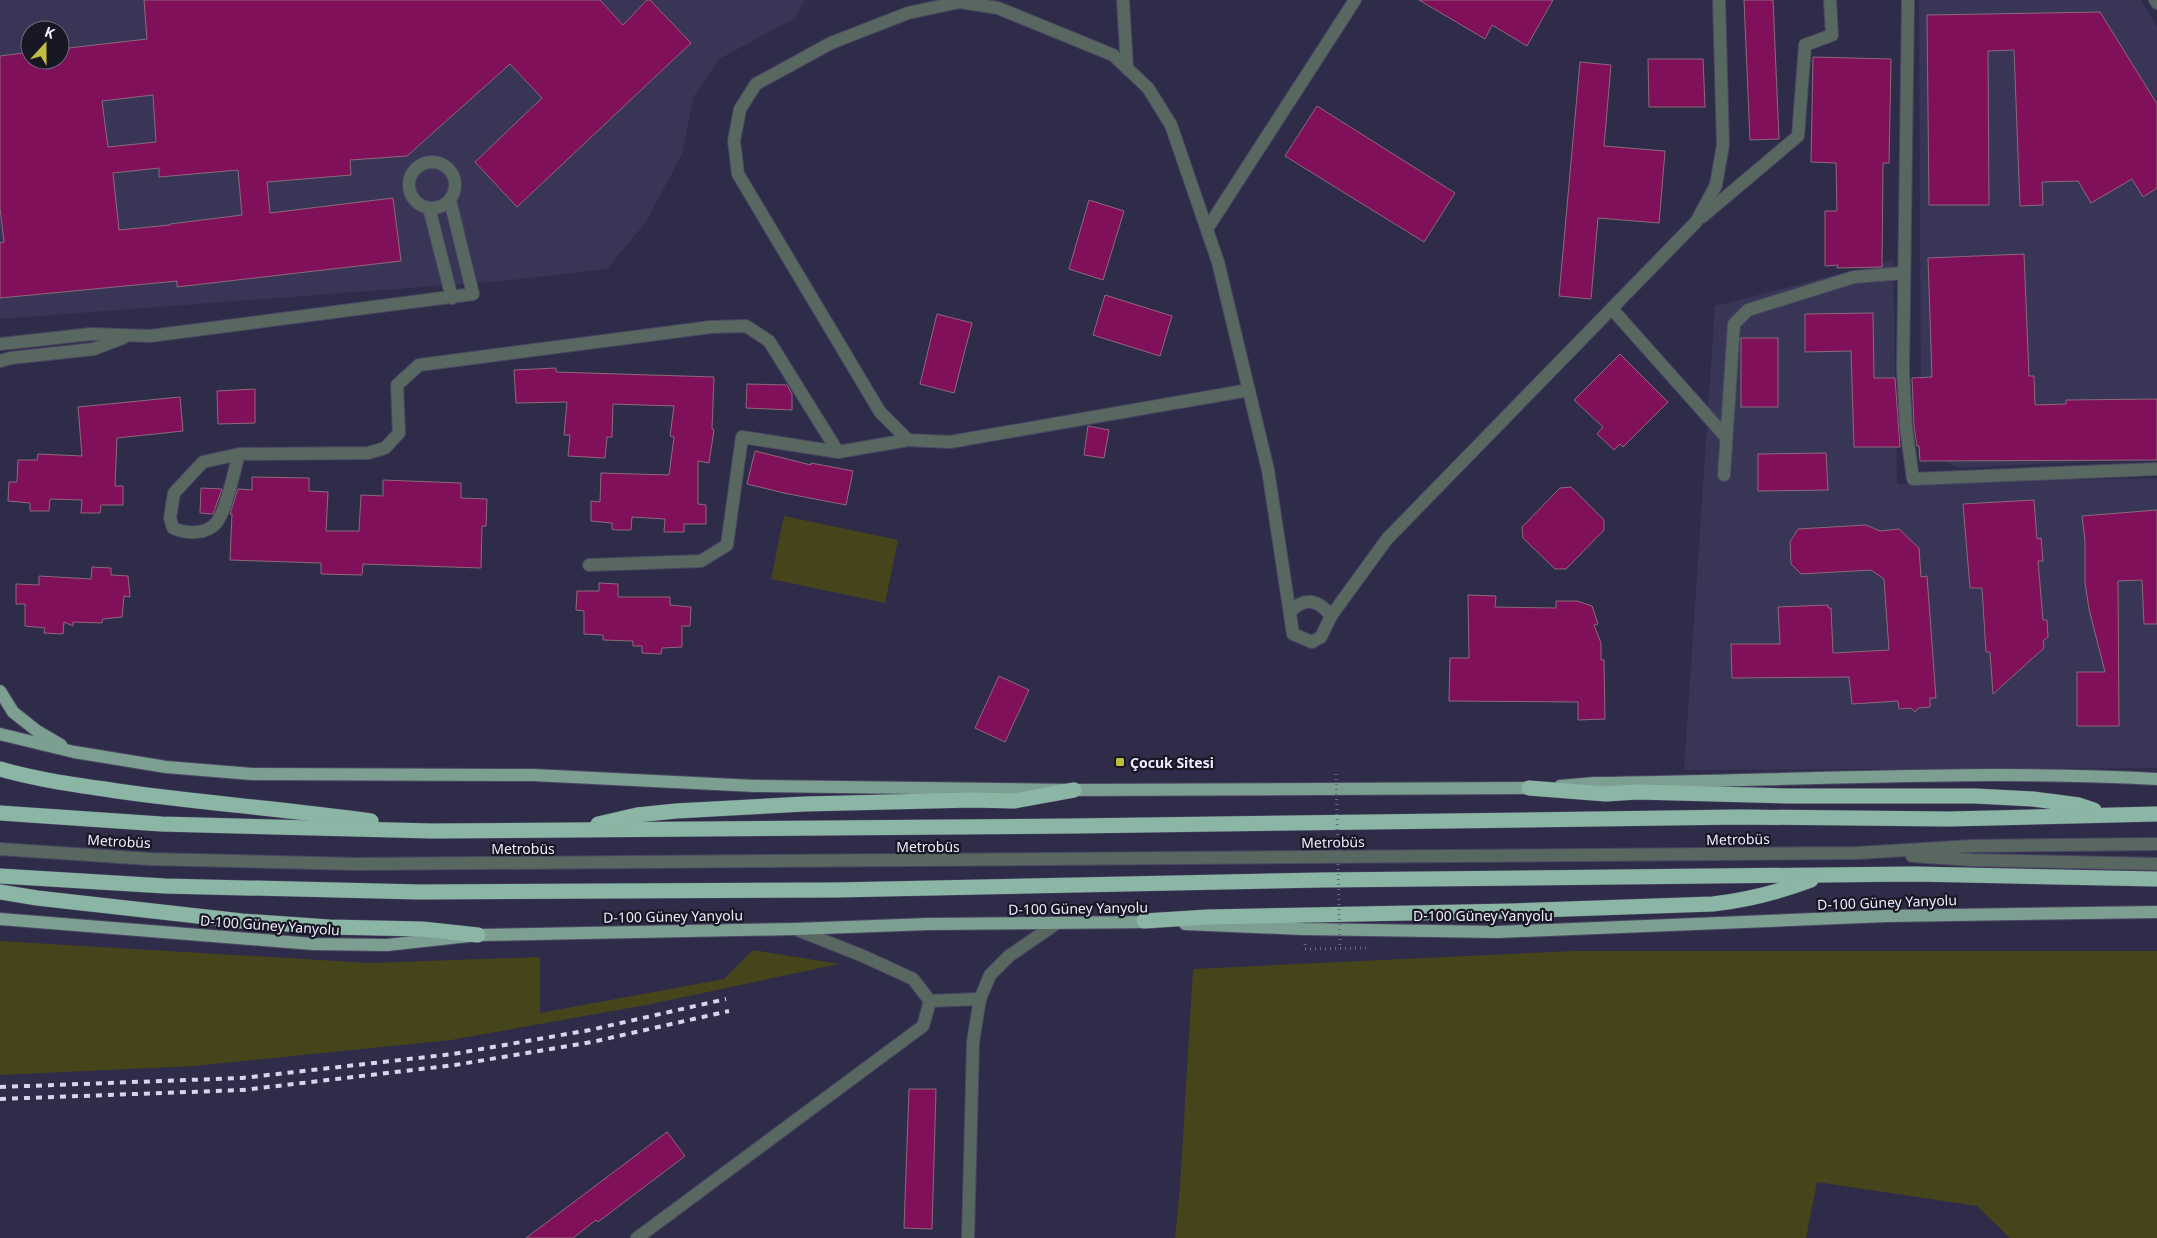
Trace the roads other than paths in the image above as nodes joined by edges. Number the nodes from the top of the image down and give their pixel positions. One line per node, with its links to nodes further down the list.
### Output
1 (1123, 0): 6 (street)
2 (1356, 0): 10 (street)
3 (1719, 0): 9 (street)
4 (1830, 0): 9 (street)
5 (1908, 0): 11 (street)
6 (1127, 68): 10 (street); 19 (street)
7 (450, 200): 8 (street); 8 (street); 12 (street)
8 (429, 208): 12 (street)
9 (1696, 222): 13 (street)
10 (1207, 229): 17 (street)
11 (1904, 273): 18 (street); 22 (street)
12 (452, 298): 14 (street)
13 (1612, 309): 18 (street); 26 (street)
14 (130, 336): 15 (street); 16 (street)
15 (0, 344)
16 (0, 361)
17 (1249, 390): 19 (street); 25 (street)
18 (1726, 437): 23 (street)
19 (908, 440): 20 (street)
20 (838, 452): 21 (street); 24 (street)
21 (239, 454): 21 (street)
22 (2157, 469)
23 (1724, 475)
24 (589, 565)
25 (1290, 612): 26 (street); 26 (street)
26 (1331, 616)
27 (0, 691): 29 (main road)
28 (0, 734): 29 (main road)
29 (74, 752): 33 (main road)
30 (0, 769): 38 (highway)
31 (2157, 779): 32 (main road)
32 (1529, 788): 33 (main road); 35 (highway)
33 (1074, 790): 37 (highway)
34 (0, 814): 38 (highway)
35 (2108, 814): 36 (highway); 37 (highway)
36 (2157, 814)
37 (572, 830): 38 (highway)
38 (432, 831)
39 (2157, 844): 41 (street, Metrobüs)
40 (0, 849): 41 (street, Metrobüs)
41 (1857, 853): 42 (street, Metrobüs)
42 (2157, 864)
43 (0, 876): 44 (highway)
44 (1822, 876): 45 (highway); 49 (highway)
45 (2157, 879)
46 (0, 892): 52 (highway)
47 (2157, 912): 49 (main road, D-100 Güney Yanyolu)
48 (0, 919): 52 (main road, D-100 Güney Yanyolu)
49 (1144, 921): 50 (main road, D-100 Güney Yanyolu)
50 (1057, 923): 51 (main road, D-100 Güney Yanyolu); 53 (street)
51 (795, 929): 52 (main road, D-100 Güney Yanyolu); 54 (street)
52 (478, 935)
53 (980, 999): 54 (street); 56 (street)
54 (930, 1001): 55 (street)
55 (637, 1238)
56 (968, 1238)

